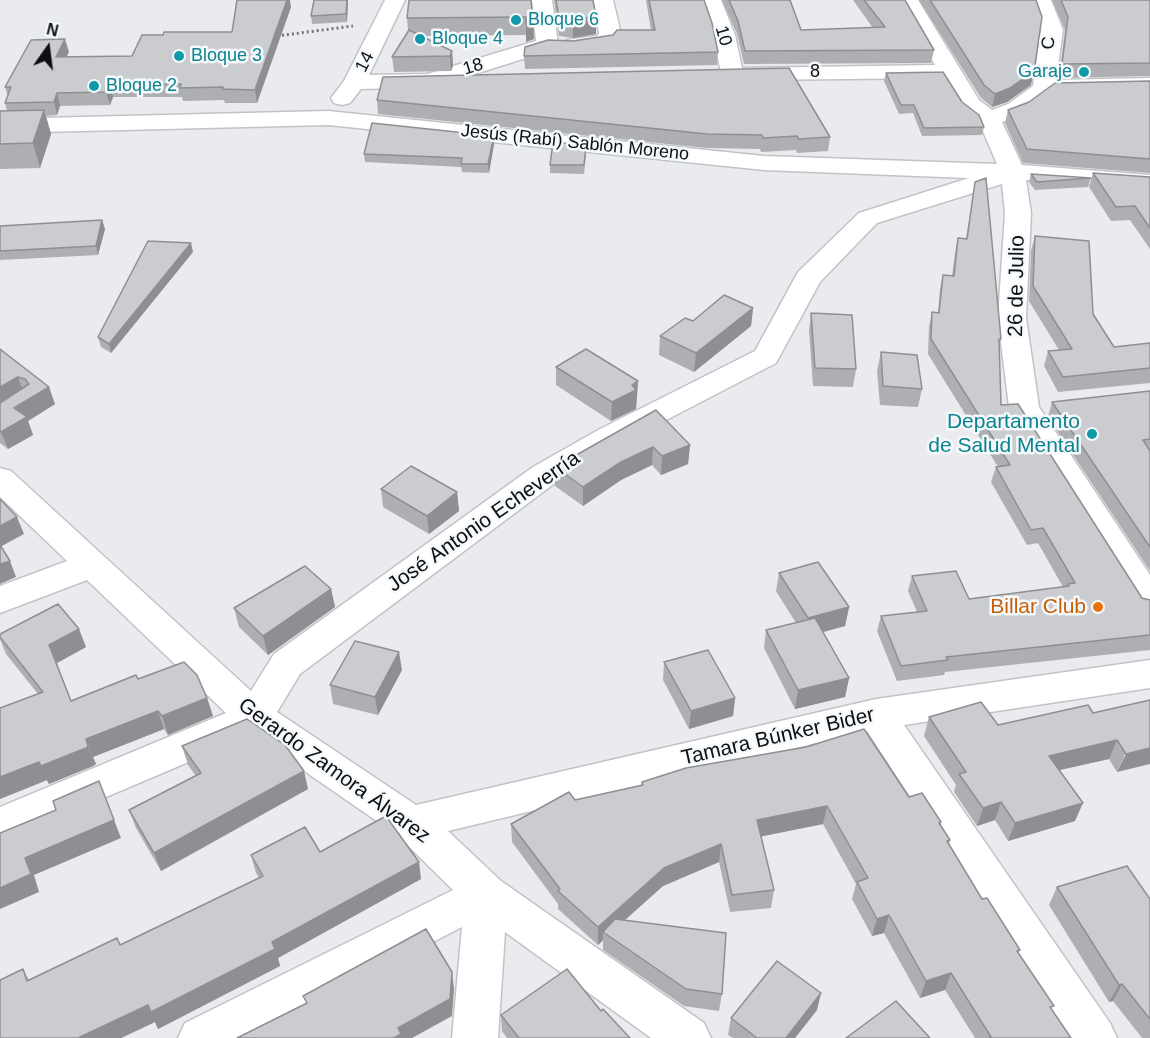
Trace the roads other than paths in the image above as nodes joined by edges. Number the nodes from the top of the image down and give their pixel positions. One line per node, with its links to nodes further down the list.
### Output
1 (542, 0): 7 (street)
2 (603, 0): 7 (street, 18)
3 (711, 0): 9 (street, 10)
4 (908, 0): 8 (street, 26 de Julio)
5 (1041, 0): 15 (street, C)
6 (391, 9): 13 (street, 14)
7 (547, 44): 12 (street, 18)
8 (952, 71): 9 (street, 8); 17 (street, 26 de Julio)
9 (732, 73): 10 (street, 8)
10 (708, 74)
11 (508, 79): 12 (street)
12 (425, 81): 13 (street)
13 (354, 82): 16 (street, 14)
14 (1150, 85): 15 (street)
15 (1044, 88): 17 (street)
16 (326, 118): 18 (street, Jesús (Rabí) Sablón Moreno); 19 (street, Jesús (Rabí) Sablón Moreno)
17 (989, 119): 19 (street, 26 de Julio)
18 (0, 126)
19 (1013, 172): 20 (street, Jesús (Rabí) Sablón Moreno); 22 (street, 26 de Julio); 29 (street, José Antonio Echeverría)
20 (1150, 182)
21 (1059, 404): 22 (street)
22 (1024, 407): 26 (street, 26 de Julio)
23 (0, 479): 24 (street, Gerardo Zamora Álvarez)
24 (92, 566): 25 (street); 29 (street, Gerardo Zamora Álvarez)
25 (0, 600)
26 (1150, 603)
27 (1150, 674): 28 (street, Tamara Búnker Bider)
28 (876, 714): 30 (street, Tamara Búnker Bider); 36 (street)
29 (255, 717): 30 (street, Gerardo Zamora Álvarez); 31 (street)
30 (411, 823): 32 (street, Gerardo Zamora Álvarez)
31 (0, 825)
32 (486, 894): 33 (street); 34 (street); 35 (street, Gerardo Zamora Álvarez)
33 (201, 1038)
34 (475, 1038)
35 (688, 1038)
36 (1094, 1038)

